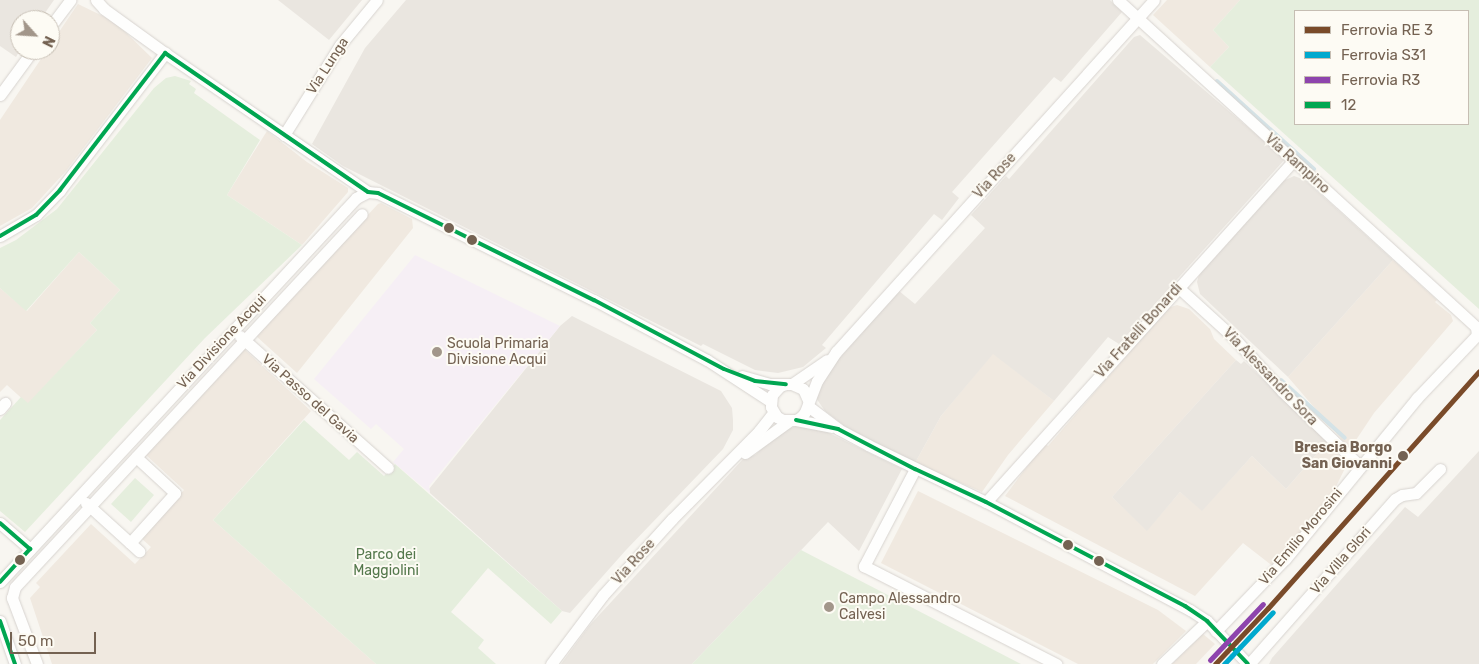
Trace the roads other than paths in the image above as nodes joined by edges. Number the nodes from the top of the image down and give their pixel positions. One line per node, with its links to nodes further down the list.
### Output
1 (70, 0): 6 (street)
2 (96, 0): 8 (street)
3 (377, 0): 11 (street, Via Lunga)
4 (1118, 0): 7 (street, Via Rampino)
5 (1154, 0): 7 (street, Via Rose)
6 (60, 14)
7 (1137, 19): 12 (street, Via Rampino); 20 (street, Via Rose)
8 (166, 53): 11 (street); 15 (street)
9 (26, 60): 10 (street)
10 (0, 95)
11 (284, 135): 13 (street)
12 (1293, 161): 16 (street, Via Fratelli Bonardi); 17 (street, Via Rampino)
13 (368, 192): 18 (street, Via Divisione Acqui); 21 (street)
14 (362, 214): 19 (street, Via Divisione Acqui)
15 (0, 236)
16 (1179, 288): 28 (street, Via Alessandro Sora); 34 (street, Via Fratelli Bonardi)
17 (1476, 327): 28 (street, Via Emilio Morosini)
18 (233, 330): 19 (street, Via Passo del Gavia); 33 (street, Via Divisione Acqui)
19 (244, 340): 27 (street, Via Divisione Acqui); 30 (street, Via Passo del Gavia)
20 (836, 352): 22 (street, Via Rose); 23 (street, Via Rose)
21 (724, 369): 22 (street); 24 (street)
22 (789, 384): 23 (street); 24 (street)
23 (808, 403): 25 (street); 26 (street, Via Villa Glori)
24 (772, 407): 25 (street); 29 (street, Via Rose)
25 (792, 421): 26 (street, Via Villa Glori); 29 (street, Via Rose)
26 (838, 429): 31 (street, Via Villa Glori)
27 (136, 457): 35 (street, Via Divisione Acqui); 37 (street)
28 (1360, 466): 44 (street, Via Emilio Morosini)
29 (725, 467): 48 (street, Via Rose)
30 (388, 468)
31 (915, 469): 34 (street, Via Villa Glori); 49 (street)
32 (1440, 469): 51 (street, Via Villa Glori)
33 (79, 496): 35 (street); 38 (street, Via Divisione Acqui)
34 (986, 502): 43 (street, Via Villa Glori)
35 (90, 506): 37 (street); 40 (street, Via Divisione Acqui)
36 (0, 523): 38 (street)
37 (130, 543): 39 (street)
38 (29, 551): 40 (street); 41 (street, Via Divisione Acqui)
39 (139, 551)
40 (38, 562): 45 (street, Via Divisione Acqui)
41 (0, 582)
42 (0, 621): 46 (street)
43 (1207, 621): 44 (street, Via Villa Glori); 50 (street)
44 (1216, 631): 51 (street, Via Villa Glori)
45 (33, 652): 46 (street); 47 (street, Via Divisione Acqui)
46 (14, 662)
47 (37, 664)
48 (551, 664)
49 (1056, 664)
50 (1162, 664)
51 (1249, 664)

